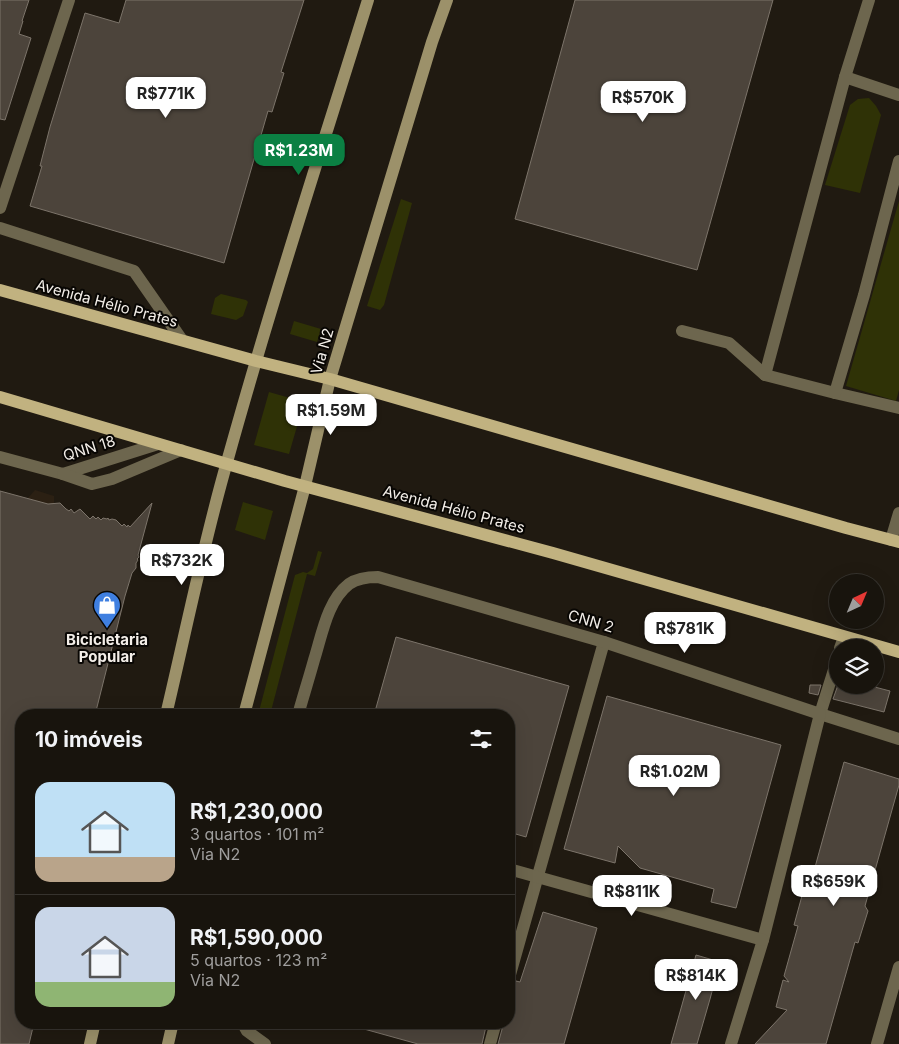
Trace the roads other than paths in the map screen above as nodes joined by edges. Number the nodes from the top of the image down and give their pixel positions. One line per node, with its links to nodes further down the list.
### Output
1 (69, 0): 10 (street)
2 (368, 0): 15 (main road)
3 (438, 0): 6 (main road)
4 (447, 0): 6 (main road, Via N2)
5 (868, 0): 7 (street)
6 (432, 42): 17 (main road, Via N2)
7 (845, 77): 8 (street); 16 (street)
8 (899, 95)
9 (899, 161): 18 (street)
10 (0, 208)
11 (0, 228): 14 (street)
12 (0, 290): 14 (main road, Avenida Hélio Prates)
13 (682, 330): 16 (street)
14 (182, 340): 15 (main road, Avenida Hélio Prates)
15 (256, 361): 17 (main road, Avenida Hélio Prates); 24 (main road)
16 (766, 374): 18 (street)
17 (330, 379): 26 (main road, Via N2); 28 (main road, Avenida Hélio Prates)
18 (835, 394): 20 (street)
19 (0, 397): 21 (main road, Avenida Hélio Prates)
20 (899, 408)
21 (158, 444): 22 (main road, Avenida Hélio Prates); 25 (street, QNN 18)
22 (181, 450): 24 (main road, Avenida Hélio Prates); 25 (street)
23 (0, 457): 25 (street, QNN 18)
24 (226, 464): 26 (main road, Avenida Hélio Prates); 34 (main road)
25 (63, 474)
26 (305, 486): 29 (main road, Avenida Hélio Prates); 35 (main road, Via N2)
27 (899, 513): 28 (street)
28 (895, 541)
29 (832, 639)
30 (604, 642): 36 (street, CNN 2); 37 (street, CNN 2); 40 (street)
31 (884, 649): 32 (main road, Avenida Hélio Prates)
32 (899, 652)
33 (829, 686): 37 (street)
34 (167, 709)
35 (246, 709)
36 (300, 709)
37 (820, 714): 38 (street, CNN 2); 41 (street)
38 (899, 739)
39 (515, 871): 40 (street)
40 (537, 877): 41 (street); 42 (street)
41 (763, 940): 54 (street)
42 (515, 956)
43 (899, 967): 55 (street)
44 (94, 1029): 49 (main road)
45 (96, 1029): 50 (main road)
46 (171, 1029): 51 (main road)
47 (246, 1029): 52 (street)
48 (494, 1029): 53 (street)
49 (90, 1044)
50 (96, 1044)
51 (168, 1044)
52 (265, 1044)
53 (490, 1044)
54 (731, 1044)
55 (877, 1044)

